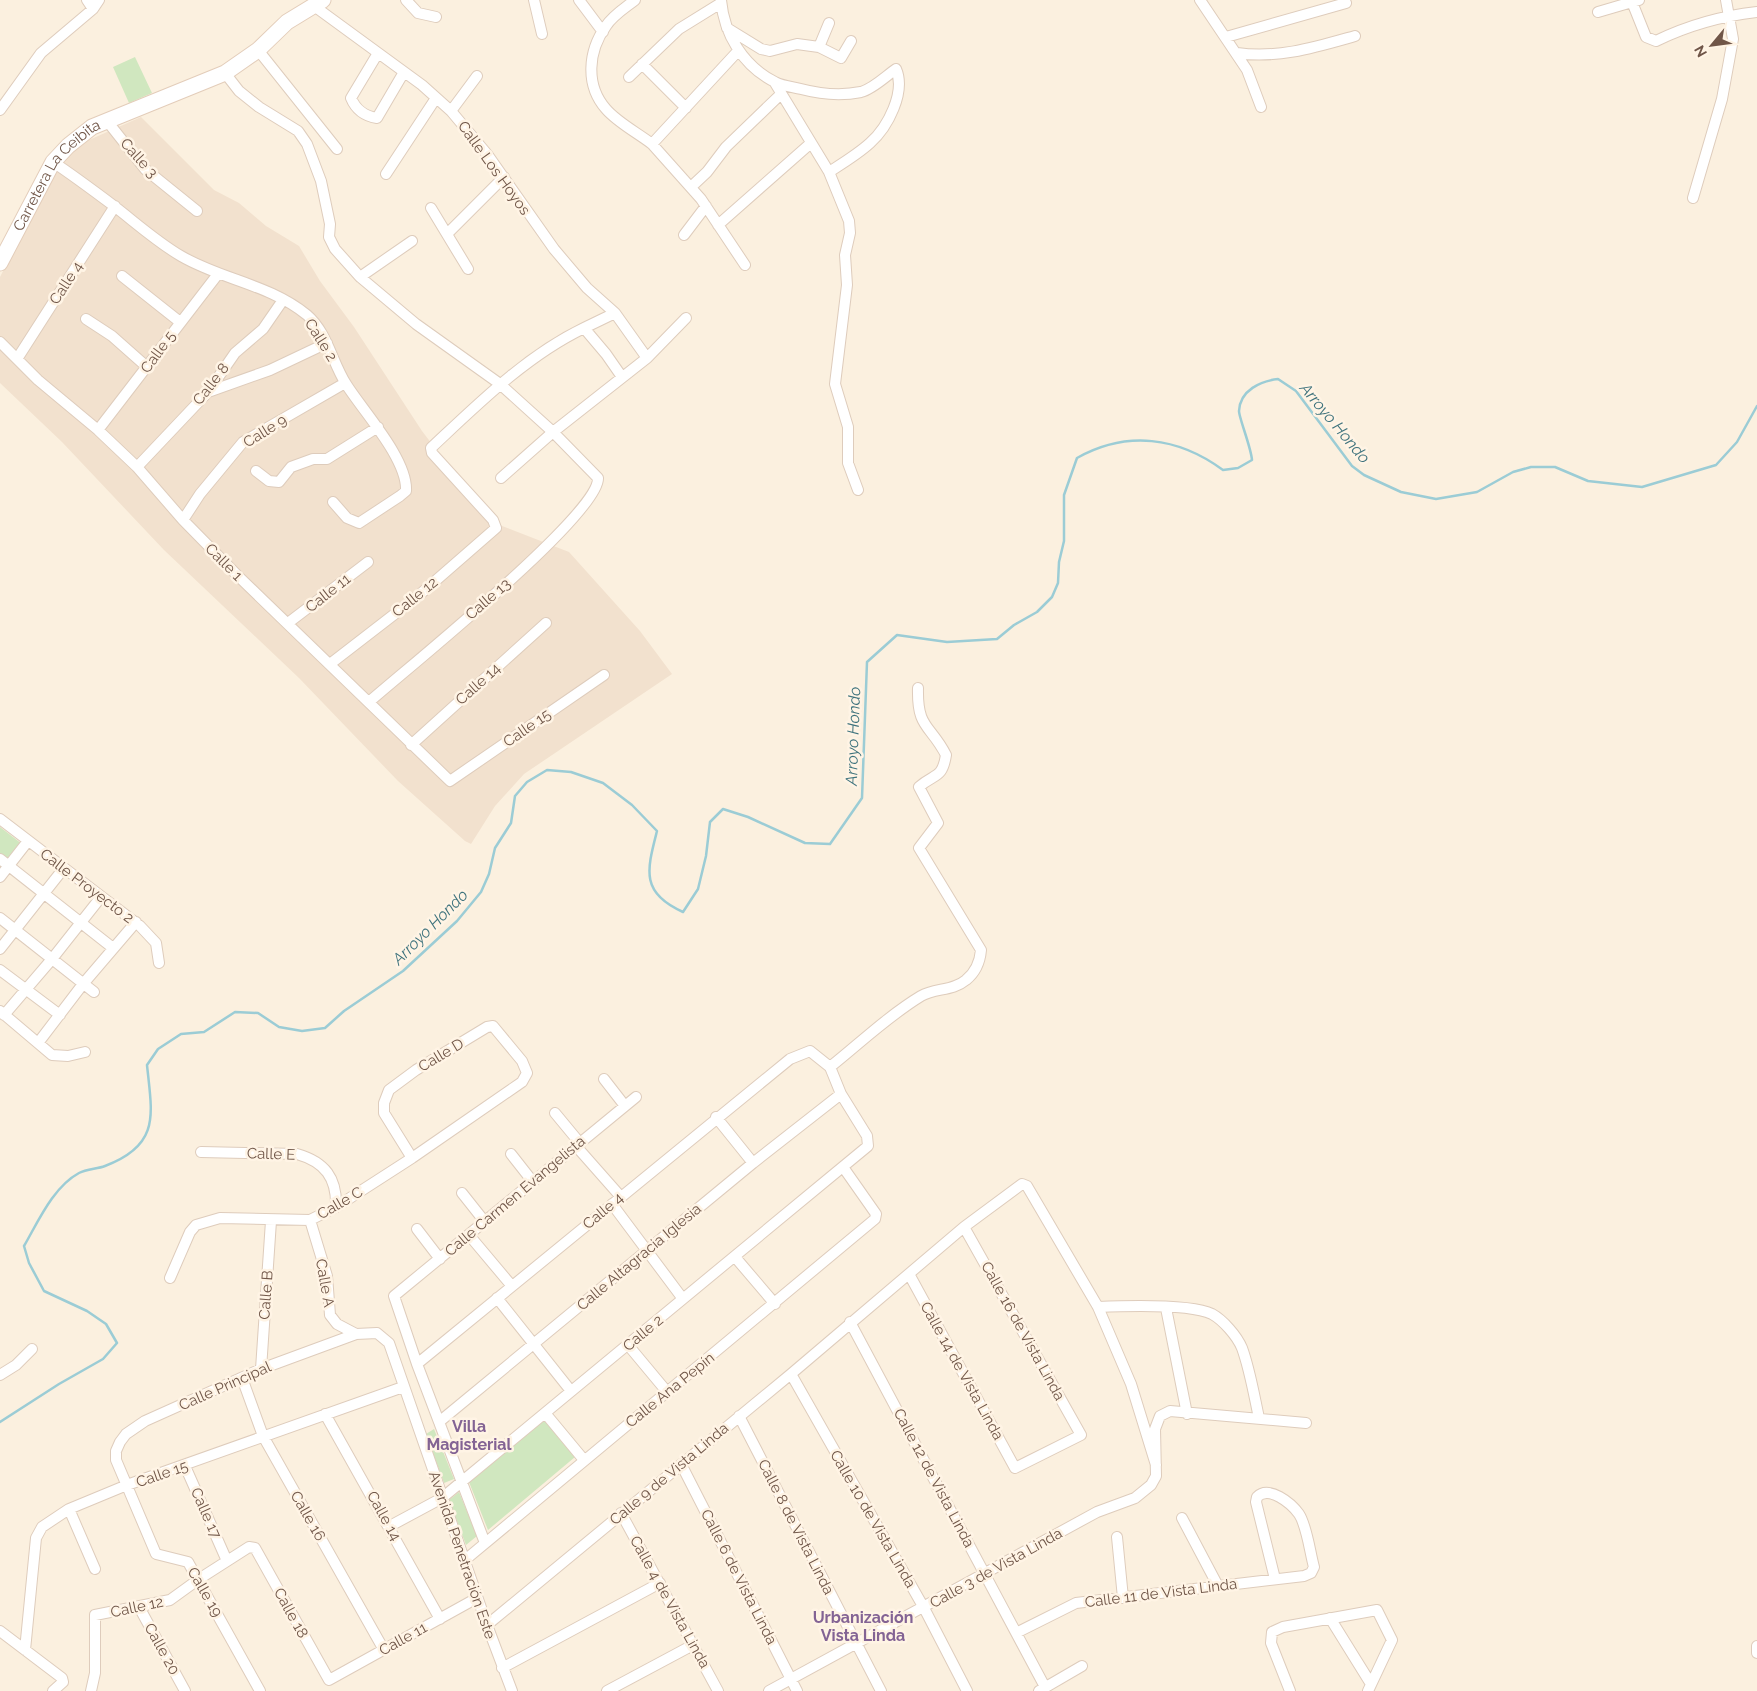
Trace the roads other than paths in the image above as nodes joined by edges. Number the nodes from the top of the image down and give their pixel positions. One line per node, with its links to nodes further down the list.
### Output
1 (406, 0): 15 (street)
2 (534, 0): 19 (street)
3 (579, 0): 18 (street)
4 (635, 0): 18 (street)
5 (1200, 0): 21 (street)
6 (1726, 0): 14 (street)
7 (1635, 1): 12 (street); 14 (street)
8 (721, 2): 17 (street); 28 (street)
9 (93, 3): 38 (street)
10 (318, 3): 24 (street, Carretera La Ceibita); 26 (street, Calle Los Hoyos)
11 (1346, 3): 21 (street)
12 (1598, 12)
13 (1757, 12): 14 (street)
14 (1730, 15): 49 (street)
15 (436, 17)
16 (828, 23): 23 (street)
17 (726, 27): 23 (street); 25 (street)
18 (603, 32): 42 (street)
19 (542, 34)
20 (1355, 36): 27 (street)
21 (1226, 37): 27 (street)
22 (851, 41): 23 (street)
23 (819, 47)
24 (258, 50): 30 (street, Carretera La Ceibita); 43 (street)
25 (738, 51): 33 (street); 37 (street)
26 (378, 53): 29 (street, Calle Los Hoyos); 29 (street)
27 (1237, 53): 36 (street)
28 (642, 64): 32 (street); 37 (street)
29 (404, 72): 35 (street, Calle Los Hoyos)
30 (225, 73): 40 (street, Carretera La Ceibita); 63 (street)
31 (476, 76): 39 (street)
32 (629, 76)
33 (775, 83): 34 (street); 45 (street)
34 (781, 94): 41 (street); 48 (street)
35 (436, 98): 39 (street, Calle Los Hoyos); 46 (street)
36 (1261, 107)
37 (686, 108): 42 (street)
38 (0, 110)
39 (451, 110): 47 (street, Calle Los Hoyos)
40 (107, 121): 44 (street, Carretera La Ceibita); 53 (street, Calle 3)
41 (811, 143): 45 (street); 54 (street)
42 (652, 144): 48 (street)
43 (337, 149)
44 (53, 162): 50 (street, Calle 2); 58 (street, Carretera La Ceibita)
45 (829, 172): 85 (street)
46 (386, 174)
47 (504, 176): 55 (street); 65 (street, Calle Los Hoyos)
48 (691, 187): 51 (street)
49 (1694, 198)
50 (114, 206): 61 (street, Calle 2); 73 (street, Calle 4)
51 (706, 206): 54 (street); 56 (street)
52 (431, 208): 55 (street)
53 (197, 211)
54 (718, 226): 59 (street)
55 (447, 234): 60 (street)
56 (684, 235)
57 (412, 241): 63 (street)
58 (0, 264)
59 (745, 265)
60 (468, 269)
61 (218, 274): 64 (street, Calle 2); 68 (street, Calle 5)
62 (122, 276): 68 (street)
63 (360, 277): 77 (street)
64 (283, 300): 71 (street, Calle 2); 78 (street, Calle 8)
65 (614, 313): 69 (street); 72 (street, Calle Los Hoyos)
66 (686, 318): 72 (street)
67 (86, 319): 74 (street)
68 (180, 322): 74 (street, Calle 5)
69 (584, 328): 75 (street); 77 (street)
70 (0, 342): 73 (street, Calle 1)
71 (327, 343): 76 (street, Calle 2); 78 (street)
72 (647, 358): 75 (street)
73 (17, 359): 80 (street, Calle 1)
74 (147, 367): 80 (street, Calle 5)
75 (622, 378): 81 (street)
76 (345, 383): 79 (street, Calle 2); 87 (street, Calle 9)
77 (500, 384): 81 (street); 91 (street, Calle 12)
78 (208, 392): 82 (street, Calle 8)
79 (378, 427): 83 (street); 86 (street, Calle 2)
80 (98, 430): 82 (street, Calle 1)
81 (553, 432): 84 (street); 94 (street, Calle 13)
82 (137, 467): 87 (street, Calle 1)
83 (256, 471)
84 (501, 478)
85 (858, 490)
86 (333, 502)
87 (183, 520): 89 (street, Calle 1)
88 (368, 562): 89 (street, Calle 11)
89 (288, 623): 91 (street, Calle 1)
90 (546, 623): 95 (street, Calle 14)
91 (330, 664): 94 (street, Calle 1)
92 (604, 675): 96 (street, Calle 15)
93 (918, 688): 121 (street)
94 (369, 702): 95 (street, Calle 1)
95 (411, 745): 96 (street, Calle 1)
96 (450, 782)
97 (0, 819): 98 (street, Calle Proyecto 2)
98 (28, 841): 100 (street); 101 (street, Calle Proyecto 2)
99 (0, 859): 100 (street)
100 (9, 866): 102 (street); 103 (street)
101 (64, 868): 103 (street); 104 (street, Calle Proyecto 2)
102 (0, 877)
103 (44, 894): 106 (street); 108 (street)
104 (101, 897): 106 (street); 107 (street, Calle Proyecto 2)
105 (0, 918): 108 (street)
106 (81, 922): 109 (street); 111 (street)
107 (136, 922): 109 (street); 112 (street, Calle Proyecto 2)
108 (16, 930): 110 (street); 111 (street)
109 (113, 948): 114 (street)
110 (0, 949)
111 (52, 959): 114 (street); 115 (street)
112 (159, 962)
113 (0, 970): 115 (street)
114 (84, 984): 116 (street); 118 (street)
115 (25, 990): 117 (street); 118 (street)
116 (94, 992)
117 (2, 1013): 119 (street)
118 (60, 1015): 119 (street)
119 (38, 1044): 120 (street)
120 (85, 1052)
121 (830, 1067): 124 (street); 128 (street, Calle 4)
122 (604, 1079): 126 (street)
123 (514, 1088): 132 (street, Calle C); 132 (street, Calle D)
124 (841, 1094): 133 (street, Calle Altagracia Iglesia); 134 (street, Calle 2)
125 (636, 1097): 126 (street, Calle Carmen Evangelista)
126 (625, 1106): 129 (street, Calle Carmen Evangelista)
127 (555, 1113): 129 (street)
128 (716, 1117): 133 (street); 137 (street, Calle 4)
129 (577, 1144): 135 (street, Calle Carmen Evangelista); 137 (street)
130 (201, 1152): 139 (street, Calle E)
131 (511, 1154): 135 (street)
132 (412, 1158): 139 (street, Calle C)
133 (753, 1163): 146 (street, Calle Altagracia Iglesia)
134 (843, 1167): 147 (street, Calle 2); 154 (street, Calle Ana Pepín)
135 (533, 1182): 142 (street, Calle Carmen Evangelista)
136 (462, 1193): 142 (street)
137 (620, 1197): 138 (street, Calle 4)
138 (612, 1204): 146 (street); 151 (street, Calle 4)
139 (336, 1207): 140 (street, Calle C)
140 (310, 1220): 141 (street, Calle C); 158 (street, Calle A)
141 (271, 1221): 150 (street, Calle C); 164 (street, Calle B)
142 (485, 1222): 145 (street, Calle Carmen Evangelista)
143 (964, 1226): 149 (street, Calle 9 de Vista Linda); 155 (street, Calle 9 de Vista Linda); 183 (street, Calle 16 de Vista Linda)
144 (417, 1229): 148 (street)
145 (469, 1235): 148 (street, Calle Carmen Evangelista); 151 (street)
146 (647, 1251): 153 (street); 160 (street, Calle Altagracia Iglesia)
147 (735, 1257): 153 (street, Calle 2); 154 (street)
148 (440, 1258): 163 (street, Calle Carmen Evangelista)
149 (909, 1274): 157 (street, Calle 9 de Vista Linda); 183 (street, Calle 14 de Vista Linda)
150 (170, 1278)
151 (512, 1286): 152 (street, Calle 4)
152 (497, 1298): 160 (street); 163 (street, Calle 4)
153 (683, 1299): 161 (street, Calle 2)
154 (774, 1304): 170 (street, Calle Ana Pepín)
155 (1098, 1308): 156 (street); 181 (street)
156 (1166, 1308): 173 (street); 175 (street)
157 (850, 1322): 165 (street, Calle 9 de Vista Linda); 197 (street, Calle 12 de Vista Linda)
158 (356, 1334): 159 (street, Calle Principal); 164 (street, Calle Principal)
159 (382, 1335): 168 (street, Avenida Penetración Este)
160 (534, 1344): 169 (street); 176 (street, Calle Altagracia Iglesia)
161 (628, 1345): 169 (street, Calle 2); 170 (street)
162 (32, 1349): 166 (street)
163 (417, 1364): 176 (street)
164 (261, 1369): 167 (street, Calle Principal)
165 (791, 1374): 174 (street, Calle 9 de Vista Linda); 205 (street, Calle 10 de Vista Linda)
166 (0, 1375)
167 (242, 1378): 178 (street, Calle 16); 185 (street, Calle Principal)
168 (403, 1387): 172 (street, Calle 15); 186 (street, Avenida Penetración Este)
169 (571, 1391): 171 (street, Calle 2)
170 (668, 1393): 179 (street, Calle Ana Pepín)
171 (545, 1413): 179 (street); 184 (street, Calle 2)
172 (325, 1414): 178 (street, Calle 15); 190 (street, Calle 14)
173 (1187, 1414): 175 (street); 181 (street, Calle 3 de Vista Linda)
174 (739, 1416): 180 (street, Calle 9 de Vista Linda); 211 (street, Calle 8 de Vista Linda)
175 (1259, 1418): 177 (street)
176 (439, 1422): 184 (street)
177 (1306, 1424)
178 (263, 1436): 182 (street, Calle 15); 215 (street, Calle 16)
179 (584, 1460): 192 (street, Calle Ana Pepín)
180 (681, 1464): 188 (street, Calle 9 de Vista Linda); 219 (street, Calle 6 de Vista Linda)
181 (1156, 1465): 197 (street, Calle 3 de Vista Linda)
182 (184, 1466): 185 (street, Calle 15); 195 (street, Calle 17)
183 (1015, 1468)
184 (462, 1482): 186 (street, Calle 2); 192 (street)
185 (127, 1485): 187 (street, Calle 15); 198 (street, Calle 19)
186 (442, 1498): 190 (street, Calle 2); 194 (street, Avenida Penetración Este)
187 (69, 1509): 196 (street); 214 (street, Calle 15)
188 (621, 1513): 200 (street, Calle 4 de Vista Linda); 208 (street, Calle 9 de Vista Linda)
189 (1182, 1518): 201 (street)
190 (390, 1526): 207 (street, Calle 14)
191 (1117, 1537): 203 (street)
192 (485, 1543): 194 (street, Calle Ana Pepín)
193 (252, 1547): 195 (street, Calle 12); 220 (street, Calle 18)
194 (465, 1560): 202 (street, Avenida Penetración Este)
195 (227, 1561): 198 (street, Calle 12)
196 (95, 1569)
197 (986, 1573): 205 (street, Calle 3 de Vista Linda); 210 (street, Calle 12 de Vista Linda)
198 (199, 1579): 204 (street, Calle 12); 226 (street, Calle 19)
199 (1275, 1579): 199 (street, Calle 11 de Vista Linda); 201 (street, Calle 11 de Vista Linda)
200 (660, 1583): 212 (street, Calle 4 de Vista Linda); 218 (street)
201 (1218, 1586): 203 (street, Calle 11 de Vista Linda)
202 (477, 1598): 207 (street, Calle 11); 208 (street, Avenida Penetración Este)
203 (1123, 1598): 210 (street, Calle 11 de Vista Linda)
204 (139, 1607): 224 (street, Calle 12); 225 (street, Calle 20)
205 (924, 1608): 211 (street, Calle 3 de Vista Linda); 233 (street, Calle 10 de Vista Linda)
206 (1330, 1618): 221 (street); 221 (street); 234 (street)
207 (440, 1619): 215 (street, Calle 11)
208 (487, 1624): 218 (street, Avenida Penetración Este)
209 (0, 1631): 214 (street)
210 (1018, 1632): 222 (street, Calle 12 de Vista Linda)
211 (856, 1644): 219 (street, Calle 3 de Vista Linda); 232 (street, Calle 8 de Vista Linda)
212 (693, 1645): 228 (street); 229 (street, Calle 4 de Vista Linda)
213 (1757, 1646): 216 (street)
214 (25, 1650): 223 (street)
215 (384, 1650): 220 (street, Calle 11)
216 (1757, 1653)
217 (1082, 1666): 222 (street)
218 (502, 1668): 227 (street, Avenida Penetración Este)
219 (791, 1679): 230 (street, Calle 3 de Vista Linda); 231 (street, Calle 6 de Vista Linda)
220 (329, 1680)
221 (1370, 1688)
222 (1042, 1689)
223 (53, 1691)
224 (91, 1691)
225 (185, 1691)
226 (260, 1691)
227 (512, 1691)
228 (606, 1691)
229 (718, 1691)
230 (769, 1691)
231 (797, 1691)
232 (881, 1691)
233 (967, 1691)
234 (1290, 1691)

